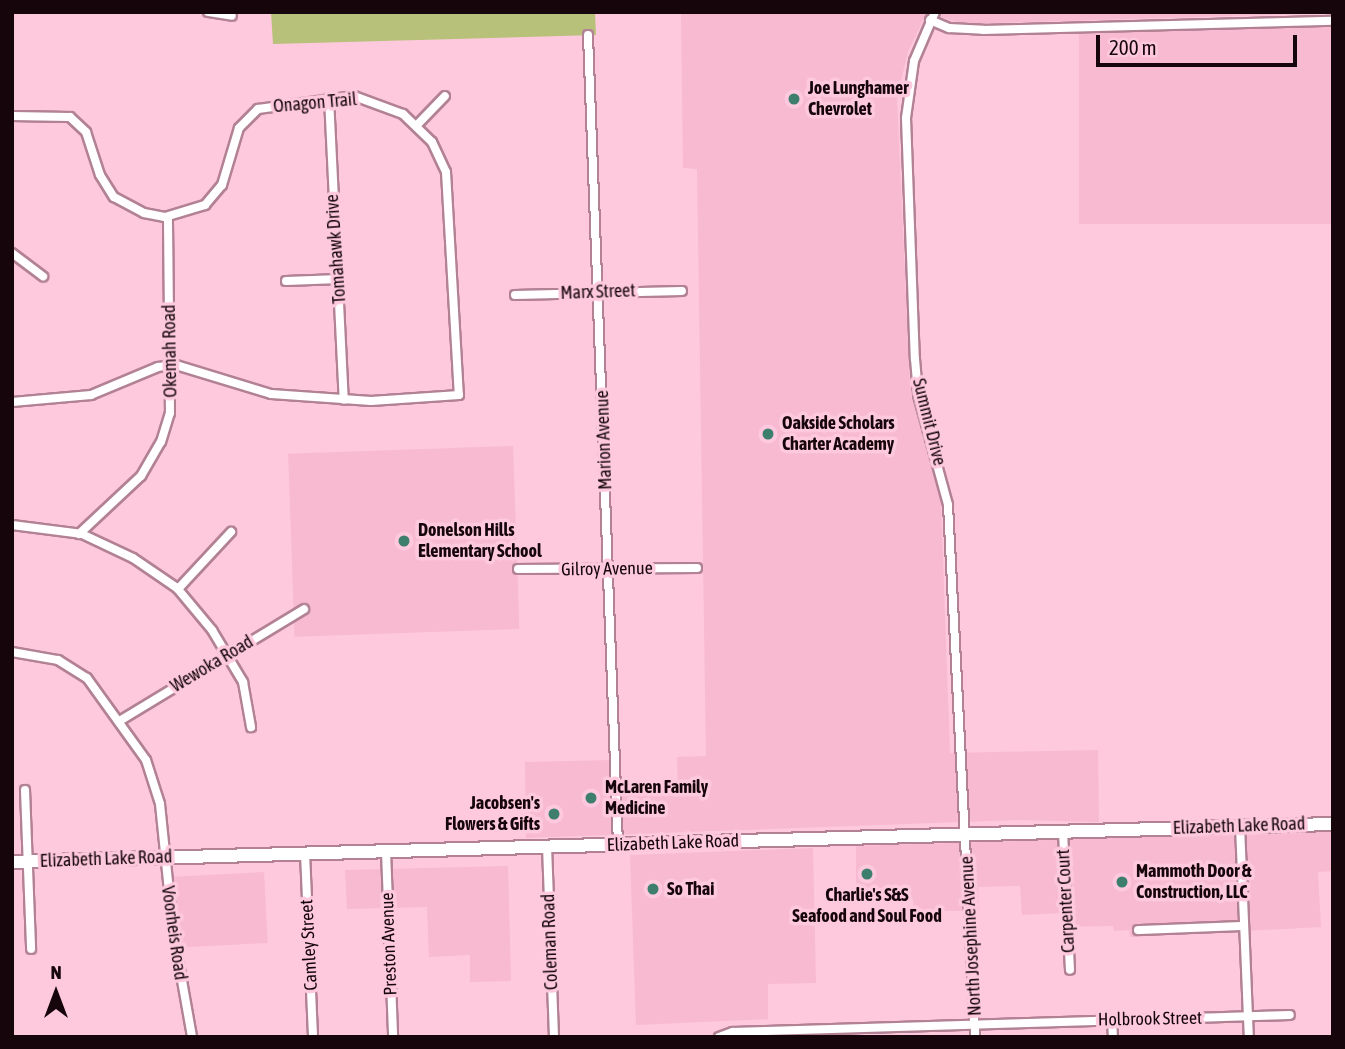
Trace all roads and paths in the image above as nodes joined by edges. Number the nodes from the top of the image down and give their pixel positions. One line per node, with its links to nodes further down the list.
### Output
1 (208, 12): 2 (street)
2 (232, 16)
3 (933, 16): 4 (street); 37 (street, Summit Drive)
4 (1333, 21)
5 (588, 35): 16 (street, Marion Avenue)
6 (445, 96): 9 (street)
7 (329, 98): 9 (street, Onagon Trail); 10 (street, Onagon Trail); 13 (street, Tomahawk Drive)
8 (12, 116): 10 (street)
9 (417, 125): 19 (street, Onagon Trail)
10 (168, 217): 18 (street, Okemah Road)
11 (12, 253): 12 (street)
12 (43, 276)
13 (340, 279): 14 (street); 19 (street, Tomahawk Drive)
14 (286, 281)
15 (682, 290): 16 (street, Marx Street)
16 (598, 292): 17 (street, Marx Street); 26 (street, Marion Avenue)
17 (515, 295)
18 (172, 365): 19 (street); 20 (street); 23 (street, Okemah Road)
19 (344, 400)
20 (12, 402)
21 (12, 525): 23 (street)
22 (231, 532): 27 (street)
23 (79, 534): 27 (street)
24 (696, 568): 26 (street, Gilroy Avenue)
25 (517, 569): 26 (street, Gilroy Avenue)
26 (608, 569): 38 (street, Marion Avenue)
27 (178, 589): 30 (street)
28 (304, 609): 30 (street, Wewoka Road)
29 (12, 652): 31 (street, Voorheis Road)
30 (228, 654): 31 (street, Wewoka Road); 32 (street)
31 (121, 720): 42 (street, Voorheis Road)
32 (251, 727)
33 (25, 790): 44 (street)
34 (1333, 824): 35 (main road, Elizabeth Lake Road)
35 (1240, 826): 36 (main road, Elizabeth Lake Road); 45 (street)
36 (1063, 832): 37 (main road, Elizabeth Lake Road); 48 (street, Carpenter Court)
37 (966, 835): 38 (main road, Elizabeth Lake Road); 52 (street, North Josephine Avenue)
38 (618, 845): 39 (main road, Elizabeth Lake Road)
39 (547, 846): 40 (main road, Elizabeth Lake Road); 56 (street, Coleman Road)
40 (386, 851): 41 (main road, Elizabeth Lake Road); 55 (street, Preston Avenue)
41 (305, 853): 42 (main road, Elizabeth Lake Road); 54 (street, Camley Street)
42 (164, 858): 44 (main road, Elizabeth Lake Road); 53 (street, Voorheis Road)
43 (12, 862): 44 (main road, Elizabeth Lake Road)
44 (26, 862): 47 (street)
45 (1244, 926): 46 (street); 50 (street)
46 (1138, 930)
47 (31, 949)
48 (1070, 970)
49 (1290, 1015): 50 (street, Holbrook Street)
50 (1248, 1017): 51 (street, Holbrook Street); 60 (street)
51 (1112, 1019): 52 (street, Holbrook Street); 59 (street)
52 (975, 1026): 57 (street, Holbrook Street); 58 (street, North Josephine Avenue)
53 (192, 1037)
54 (313, 1037)
55 (393, 1037)
56 (554, 1037)
57 (719, 1037)
58 (975, 1037)
59 (1113, 1037)
60 (1249, 1037)

